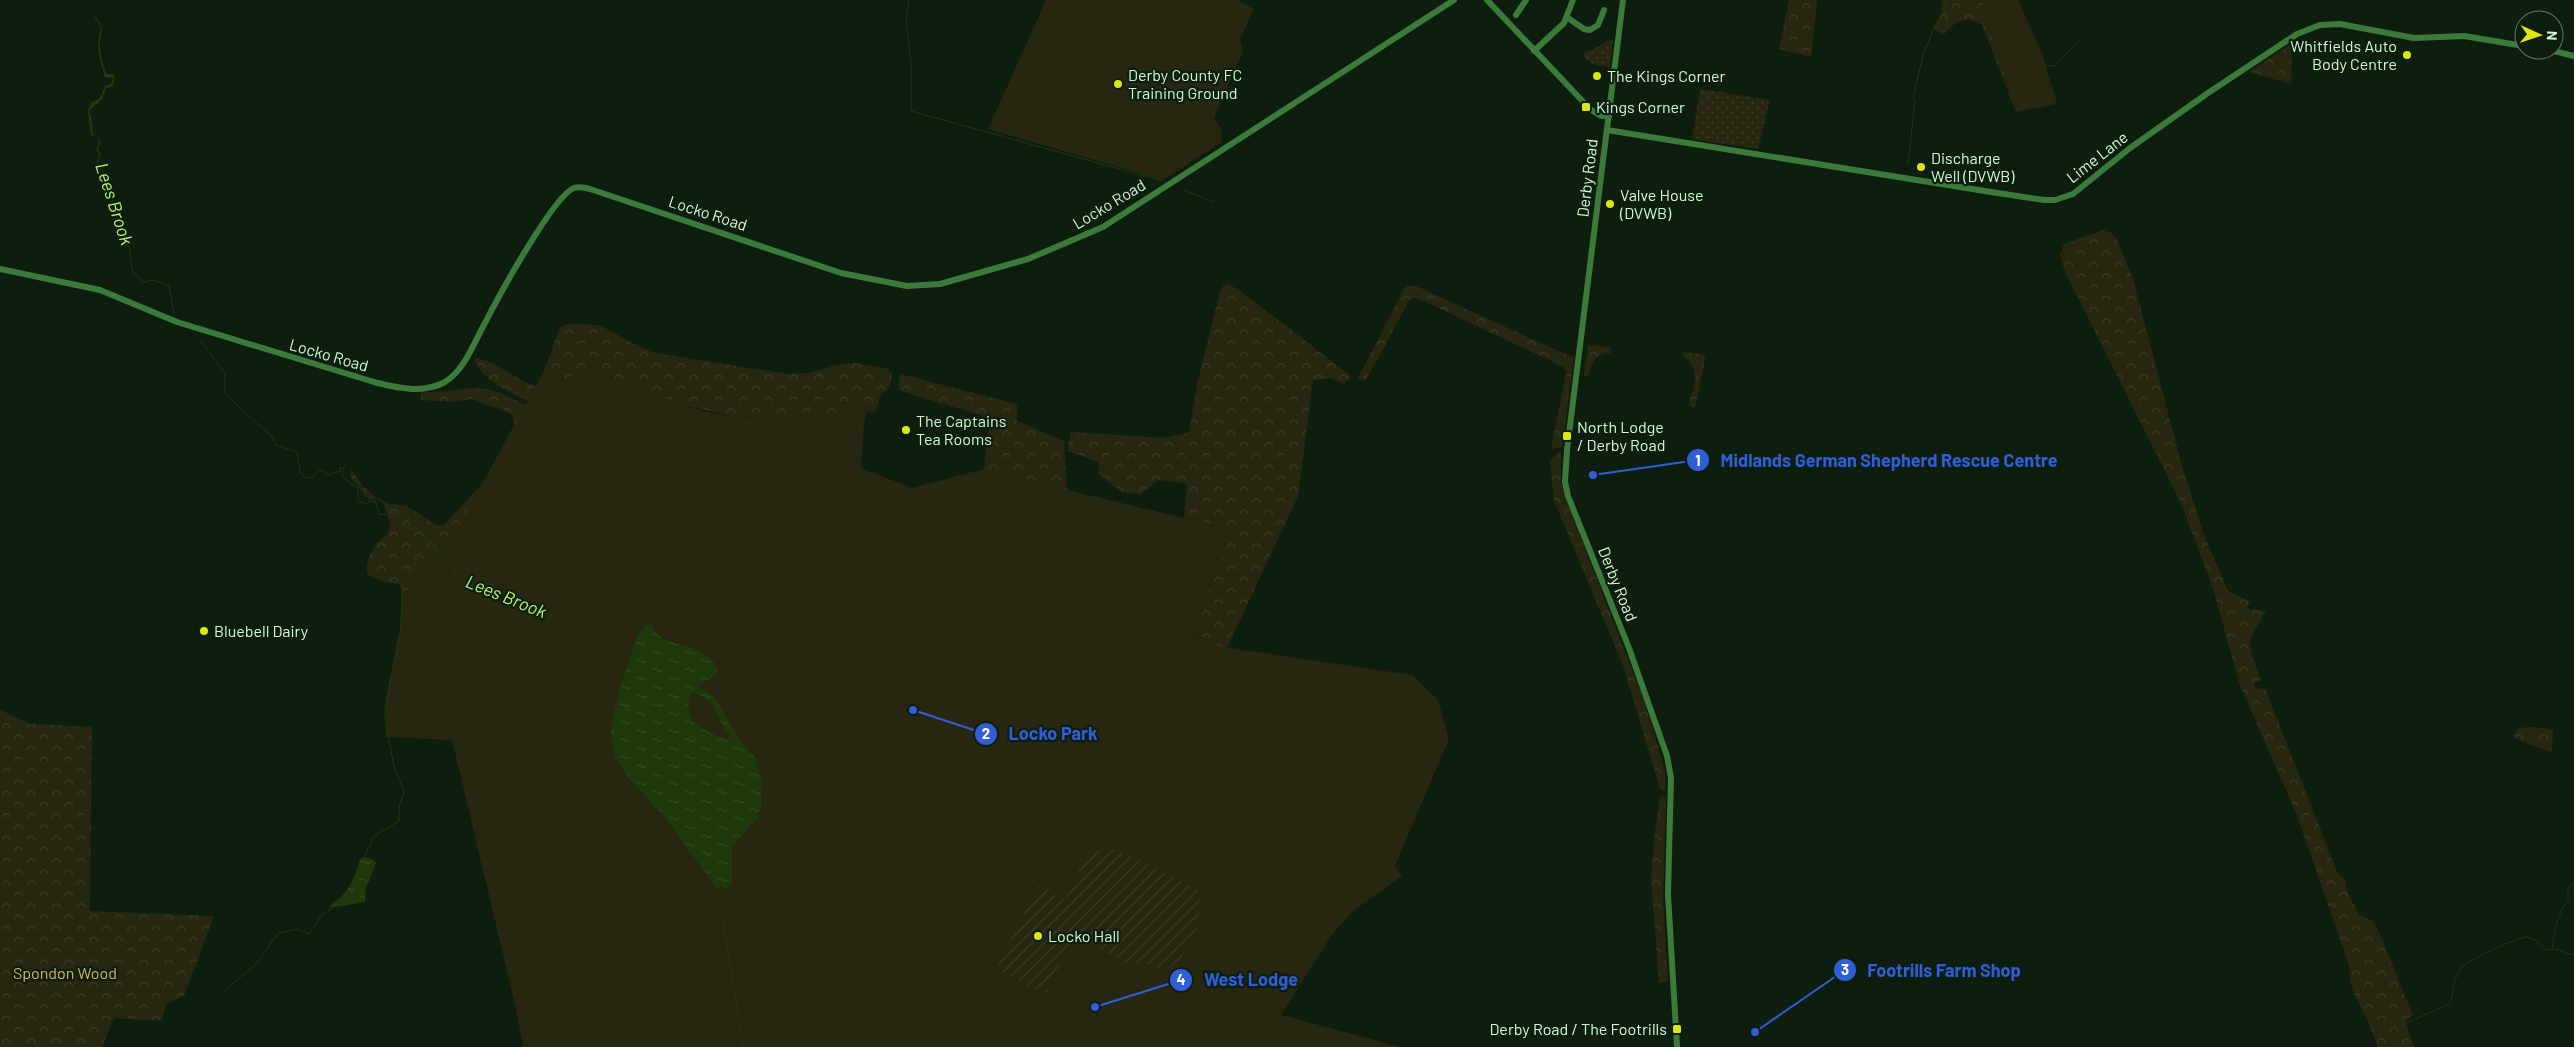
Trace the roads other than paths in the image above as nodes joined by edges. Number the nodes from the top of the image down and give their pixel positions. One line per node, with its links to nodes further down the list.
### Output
1 (1454, 0): 13 (street, Locko Road)
2 (1487, 0): 10 (street)
3 (1526, 0): 6 (street)
4 (1573, 0): 8 (street)
5 (1623, 0): 11 (street)
6 (1516, 15)
7 (1605, 16): 8 (street)
8 (1568, 18): 10 (street)
9 (2514, 44): 12 (street, Lime Lane)
10 (1534, 51): 11 (street)
11 (1609, 116): 12 (street)
12 (1607, 130): 14 (street, Derby Road)
13 (0, 269)
14 (1677, 1047)

